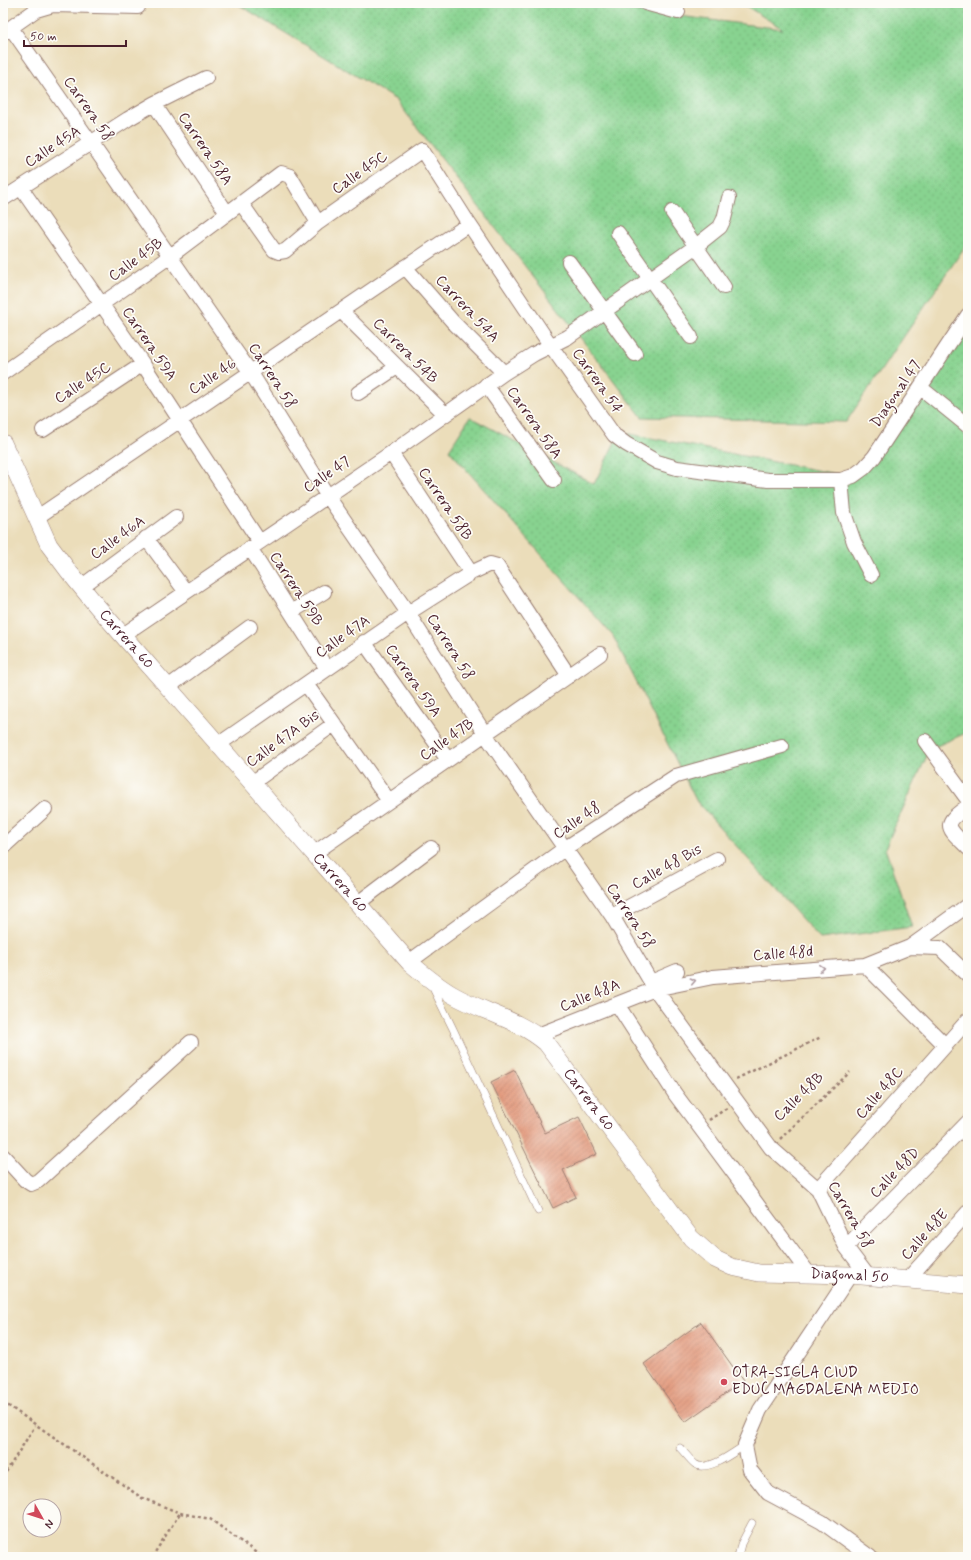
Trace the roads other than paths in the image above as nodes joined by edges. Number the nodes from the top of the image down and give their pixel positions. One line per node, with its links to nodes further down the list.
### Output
1 (645, 3): 3 (street)
2 (138, 7): 4 (street)
3 (678, 12)
4 (7, 30): 7 (street, Carrera 58)
5 (206, 78): 6 (street, Calle 45A)
6 (154, 104): 7 (street, Calle 45A); 14 (street, Carrera 58A)
7 (91, 143): 9 (street, Calle 45A); 19 (street, Carrera 58)
8 (422, 150): 15 (street, Calle 45C); 16 (street, Carrera 54)
9 (21, 188): 11 (street, Calle 45A); 24 (street, Carrera 59A)
10 (729, 198): 18 (street, Calle 47)
11 (3, 199)
12 (241, 203): 14 (street, Calle 45B); 15 (street, Calle 45C); 15 (street, Calle 45B)
13 (672, 212): 18 (street)
14 (227, 213): 19 (street, Calle 45B)
15 (318, 223)
16 (469, 224): 21 (street, Calle 46); 29 (street, Carrera 54)
17 (618, 233): 22 (street)
18 (696, 246): 22 (street, Calle 47); 23 (street)
19 (169, 257): 24 (street, Calle 45B); 34 (street, Carrera 58)
20 (569, 262): 26 (street)
21 (405, 267): 25 (street, Calle 46); 35 (street, Carrera 54A)
22 (649, 279): 26 (street, Calle 47); 28 (street)
23 (724, 287)
24 (102, 306): 31 (street, Carrera 59A); 33 (street, Calle 45B)
25 (341, 311): 32 (street, Carrera 54B); 34 (street, Calle 46)
26 (605, 311): 29 (street, Calle 47); 30 (street)
27 (968, 315): 37 (street, Diagonal 47)
28 (691, 336)
29 (551, 346): 35 (street, Calle 47); 46 (street, Carrera 54)
30 (635, 354)
31 (143, 364): 40 (street, Carrera 59A); 42 (street, Calle 45C)
32 (397, 366): 38 (street); 39 (street, Carrera 54B)
33 (3, 373)
34 (251, 373): 40 (street, Calle 46); 47 (street, Carrera 58)
35 (504, 373): 36 (street, Calle 47)
36 (486, 385): 39 (street, Calle 47); 45 (street, Carrera 58A)
37 (921, 388): 41 (street); 46 (street, Diagonal 47)
38 (358, 394)
39 (445, 414): 44 (street, Calle 47)
40 (179, 420): 49 (street, Calle 46); 51 (street, Carrera 59A)
41 (968, 426)
42 (43, 430)
43 (3, 443): 49 (street, Carrera 60)
44 (391, 453): 47 (street, Calle 47); 52 (street, Carrera 58B)
45 (554, 480)
46 (841, 480): 53 (street)
47 (327, 495): 51 (street, Calle 47); 58 (street, Carrera 58)
48 (176, 517): 50 (street, Calle 46A)
49 (36, 518): 54 (street, Carrera 60)
50 (146, 538): 54 (street, Calle 46A); 55 (street)
51 (255, 544): 55 (street, Calle 47); 57 (street, Carrera 59B)
52 (471, 573): 58 (street, Calle 47A); 64 (street, Calle 47A)
53 (871, 575)
54 (80, 586): 60 (street, Carrera 60)
55 (186, 592): 60 (street, Calle 47)
56 (324, 592): 57 (street)
57 (291, 612): 63 (street, Carrera 59B)
58 (408, 613): 61 (street, Calle 47A); 68 (street, Carrera 58)
59 (250, 627): 66 (street)
60 (123, 635): 66 (street, Carrera 60)
61 (364, 642): 63 (street, Calle 47A); 72 (street, Carrera 59A)
62 (600, 654): 64 (street, Calle 47B)
63 (327, 669): 65 (street, Calle 47A)
64 (569, 676): 68 (street, Calle 47B)
65 (306, 684): 67 (street); 70 (street, Calle 47A)
66 (168, 687): 70 (street, Carrera 60)
67 (334, 724): 73 (street, Calle 47A Bis); 75 (street)
68 (485, 734): 72 (street, Calle 47B); 81 (street, Carrera 58)
69 (925, 741): 74 (street)
70 (219, 744): 73 (street, Carrera 60)
71 (782, 746): 81 (street, Calle 48)
72 (448, 760): 75 (street, Calle 47B)
73 (252, 783): 82 (street, Carrera 60)
74 (968, 800)
75 (389, 801): 82 (street, Calle 47B)
76 (968, 806): 80 (street)
77 (45, 809): 78 (street)
78 (3, 847)
79 (431, 848): 84 (street)
80 (968, 848)
81 (564, 849): 86 (street, Carrera 58); 88 (street, Calle 48)
82 (313, 854): 84 (street, Carrera 60)
83 (717, 859): 86 (street, Calle 48 Bis)
84 (358, 903): 88 (street, Carrera 60)
85 (968, 905): 87 (street)
86 (612, 916): 93 (street, Carrera 58)
87 (910, 947): 89 (street, Calle 48d); 91 (street)
88 (408, 962): 92 (street, Carrera 60)
89 (865, 965): 93 (street, Calle 48d, one-way to 89); 98 (street)
90 (677, 971): 93 (street)
91 (968, 975)
92 (427, 977): 96 (street, Carrera 60); 102 (lane)
93 (653, 985): 94 (street, Calle 48A); 101 (street, Carrera 58)
94 (617, 1004): 96 (street, Calle 48A); 106 (street)
95 (968, 1020): 98 (street, Calle 48C)
96 (538, 1035): 105 (street, Carrera 60)
97 (191, 1042): 100 (street)
98 (945, 1045): 101 (street, Calle 48C)
99 (968, 1122): 104 (street, Calle 48D)
100 (3, 1156)
101 (818, 1190): 104 (street, Carrera 58)
102 (538, 1211)
103 (968, 1212): 109 (street, Calle 48E)
104 (846, 1247): 108 (street, Carrera 58)
105 (732, 1267): 106 (street, Diagonal 50)
106 (809, 1274): 107 (street, Diagonal 50)
107 (850, 1275): 108 (street, Diagonal 50); 111 (street)
108 (868, 1276): 109 (street, Diagonal 50)
109 (907, 1280): 110 (street, Diagonal 50)
110 (968, 1285)
111 (745, 1445): 112 (lane); 115 (street)
112 (680, 1448)
113 (752, 1523): 114 (lane)
114 (738, 1557)
115 (870, 1557)

